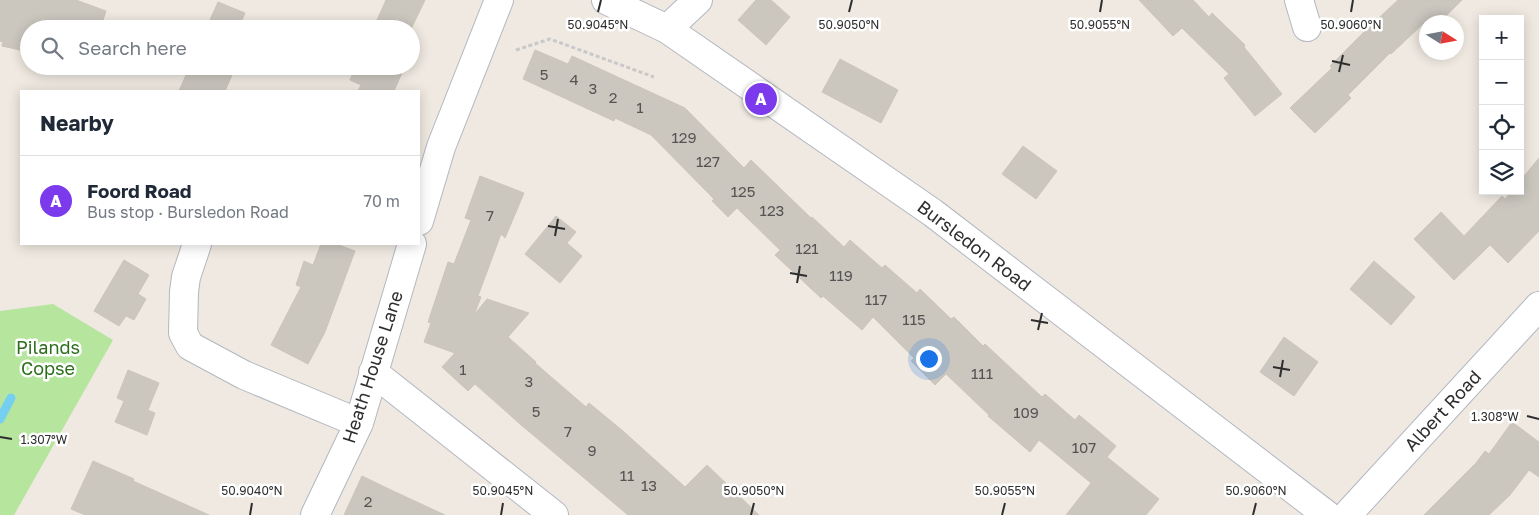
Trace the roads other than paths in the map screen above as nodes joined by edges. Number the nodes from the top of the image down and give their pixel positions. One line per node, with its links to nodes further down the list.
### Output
1 (499, 0): 7 (street)
2 (606, 0): 6 (street, Bursledon Road)
3 (698, 0): 6 (street)
4 (1299, 0): 5 (street)
5 (1307, 27)
6 (667, 29): 15 (street, Bursledon Road)
7 (420, 218)
8 (197, 245): 12 (street)
9 (412, 245): 11 (street, Heath House Lane)
10 (1539, 306): 16 (street, Albert Road)
11 (373, 372): 12 (street, Heath House Lane); 14 (street)
12 (359, 423): 13 (street, Heath House Lane)
13 (315, 515)
14 (554, 515)
15 (1327, 515)
16 (1347, 515)

